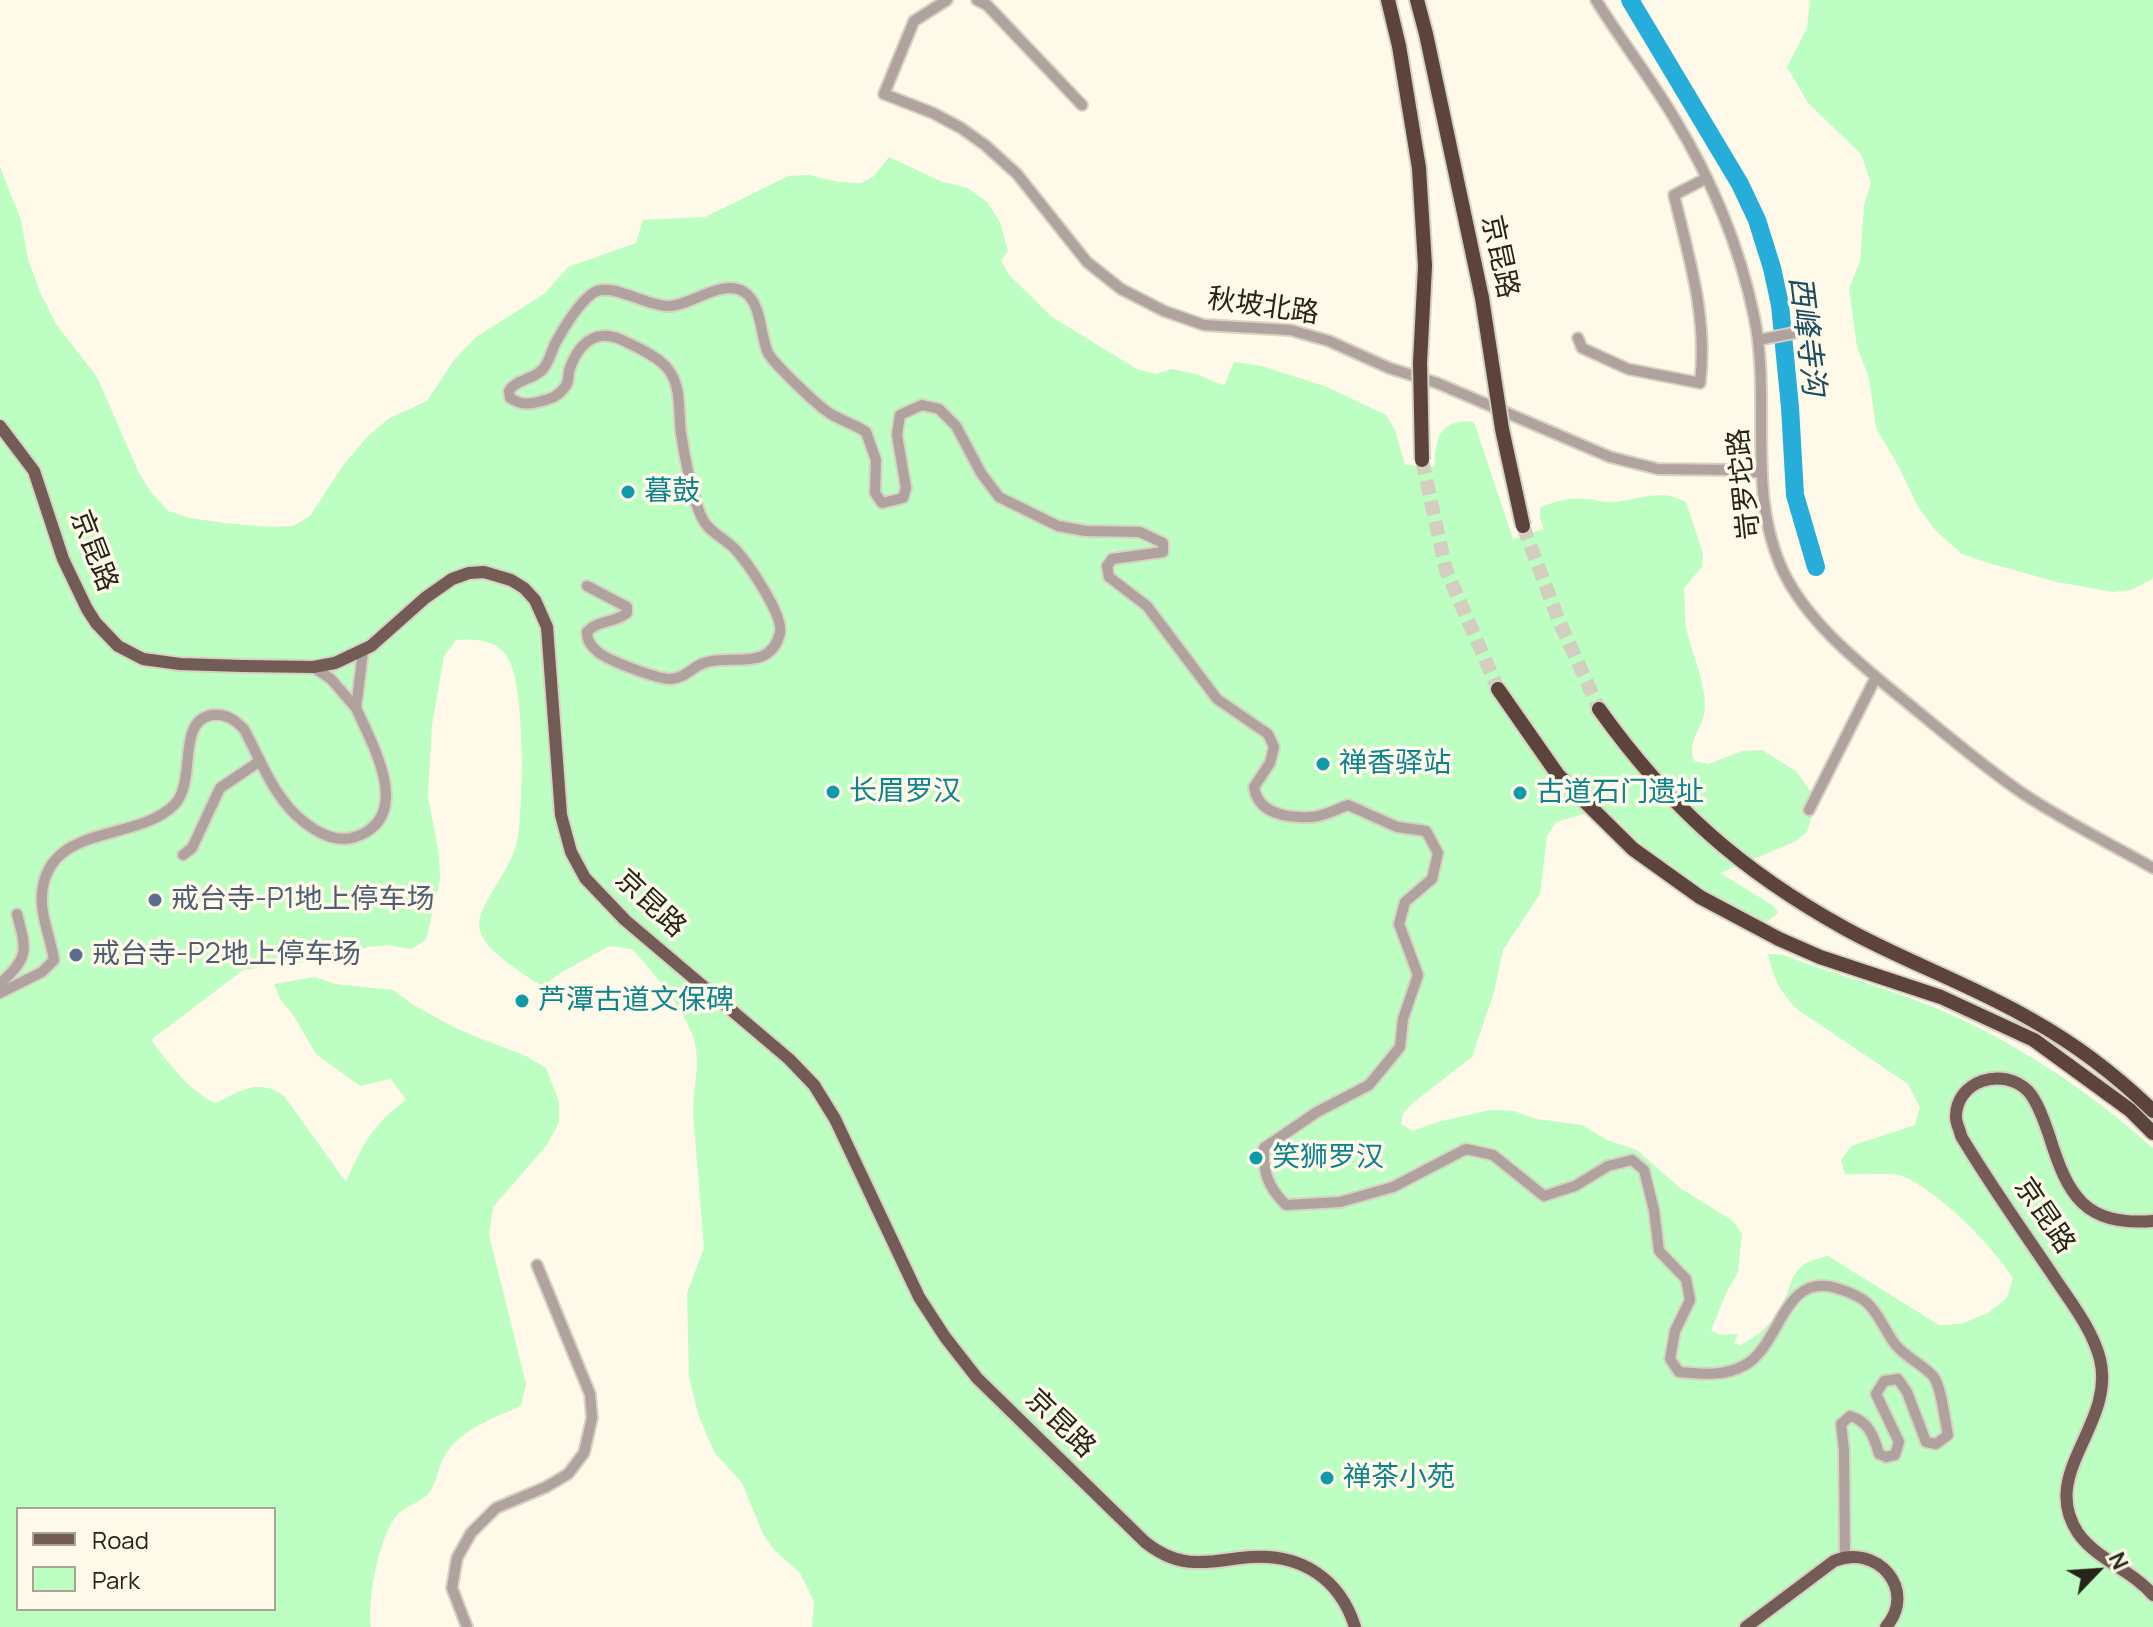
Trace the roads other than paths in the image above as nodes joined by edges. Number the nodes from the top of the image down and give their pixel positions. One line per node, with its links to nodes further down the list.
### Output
1 (947, 0): 13 (street, 秋坡北路)
2 (977, 0): 6 (street)
3 (1388, 0): 12 (highway, bridge)
4 (1417, 0): 14 (highway, 京昆路, bridge)
5 (1596, 0): 7 (street, 岢罗坨路)
6 (1082, 105)
7 (1707, 178): 9 (street); 10 (street, 岢罗坨路)
8 (1792, 333): 10 (street)
9 (1578, 338)
10 (1758, 340): 13 (street, 岢罗坨路)
11 (0, 426): 17 (main road, 京昆路)
12 (1422, 460)
13 (1762, 473): 18 (street, 岢罗坨路)
14 (1523, 526)
15 (587, 586): 35 (street)
16 (363, 652): 17 (main road, 京昆路); 20 (street); 38 (main road, 京昆路)
17 (313, 667): 20 (street)
18 (1876, 677): 23 (street); 25 (street, 岢罗坨路)
19 (1498, 689): 32 (highway)
20 (356, 708): 22 (street)
21 (1599, 709): 29 (highway)
22 (260, 761): 24 (street); 28 (street)
23 (1809, 810)
24 (183, 855)
25 (2153, 868)
26 (17, 914): 27 (street)
27 (0, 984)
28 (0, 993)
29 (2087, 1057): 30 (highway); 31 (highway)
30 (2153, 1099)
31 (2153, 1111)
32 (2153, 1133)
33 (2153, 1221): 36 (main road, 京昆路)
34 (537, 1265): 37 (street)
35 (1845, 1557): 39 (main road); 40 (main road)
36 (2153, 1595)
37 (467, 1627)
38 (1355, 1627)
39 (1746, 1627)
40 (1886, 1627)

